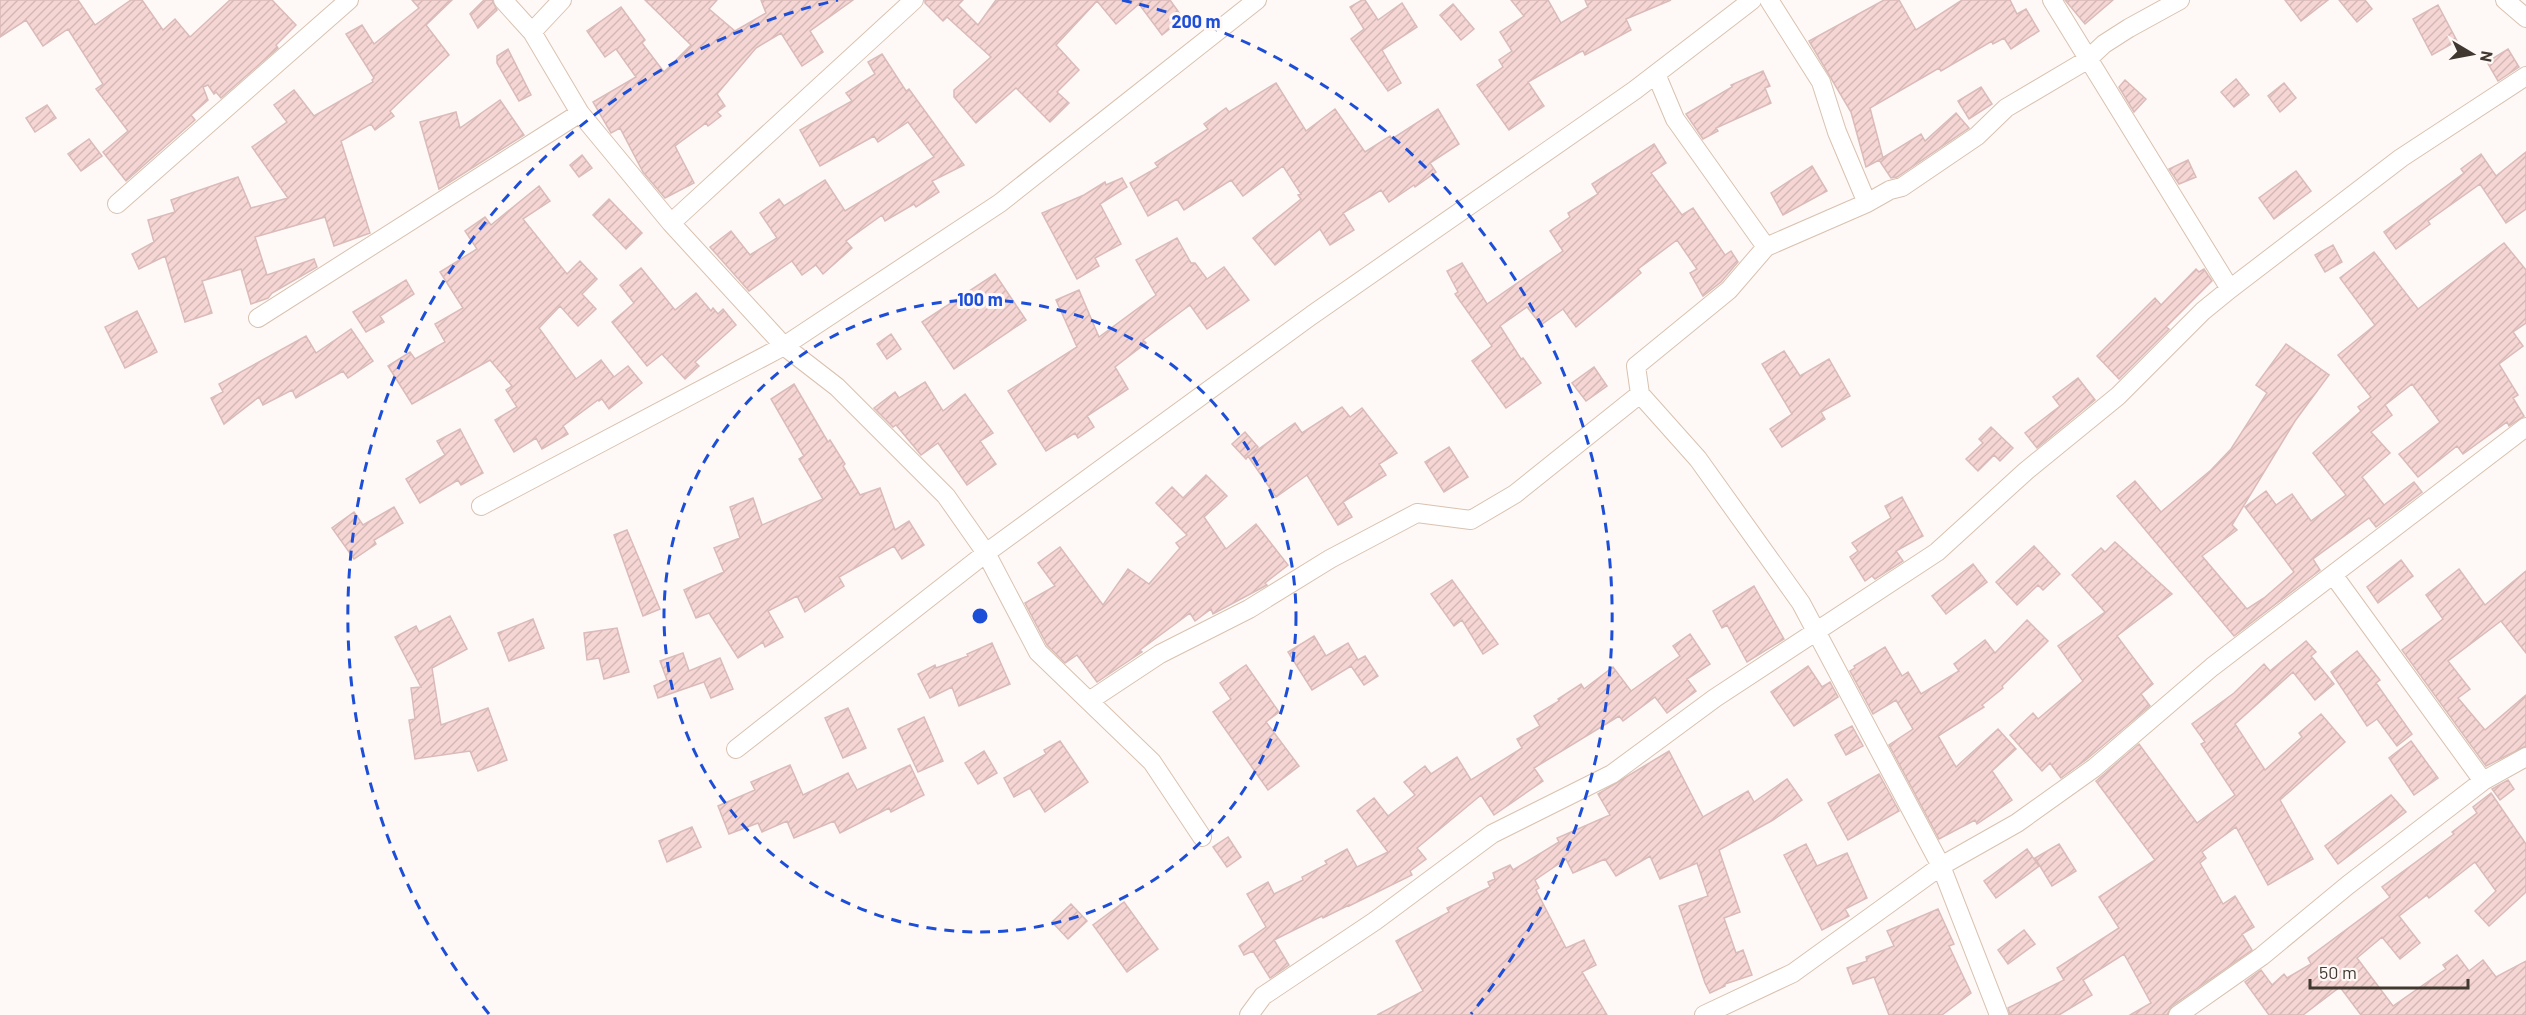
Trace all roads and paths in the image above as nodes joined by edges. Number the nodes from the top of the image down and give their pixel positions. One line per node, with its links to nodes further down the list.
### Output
1 (349, 0): 18 (street)
2 (503, 0): 12 (street)
3 (562, 0): 12 (street)
4 (914, 0): 19 (street)
5 (1257, 0): 23 (street)
6 (1752, 0): 14 (street)
7 (1769, 0): 17 (street)
8 (2052, 0): 13 (street)
9 (2180, 0): 13 (street)
10 (2505, 0): 11 (street)
11 (2526, 18)
12 (532, 32): 16 (street)
13 (2087, 60): 17 (street); 21 (street)
14 (1656, 74): 20 (street); 27 (street)
15 (2526, 76): 21 (street)
16 (580, 114): 19 (street); 22 (street)
17 (1867, 203): 20 (street)
18 (117, 204)
19 (671, 223): 23 (street)
20 (1766, 247): 24 (street)
21 (2230, 289): 29 (street)
22 (258, 318)
23 (784, 346): 26 (street); 27 (street)
24 (1640, 394): 29 (street); 30 (street)
25 (2526, 427): 28 (street)
26 (481, 506)
27 (986, 554): 30 (street); 31 (street)
28 (2334, 576): 33 (street); 35 (street)
29 (1815, 632): 35 (street); 36 (street)
30 (1089, 701): 34 (street)
31 (736, 749)
32 (2525, 761): 33 (street)
33 (2483, 781): 39 (street)
34 (1202, 837)
35 (1941, 866): 37 (street); 38 (street)
36 (1249, 1015)
37 (1704, 1015)
38 (1999, 1015)
39 (2178, 1015)

